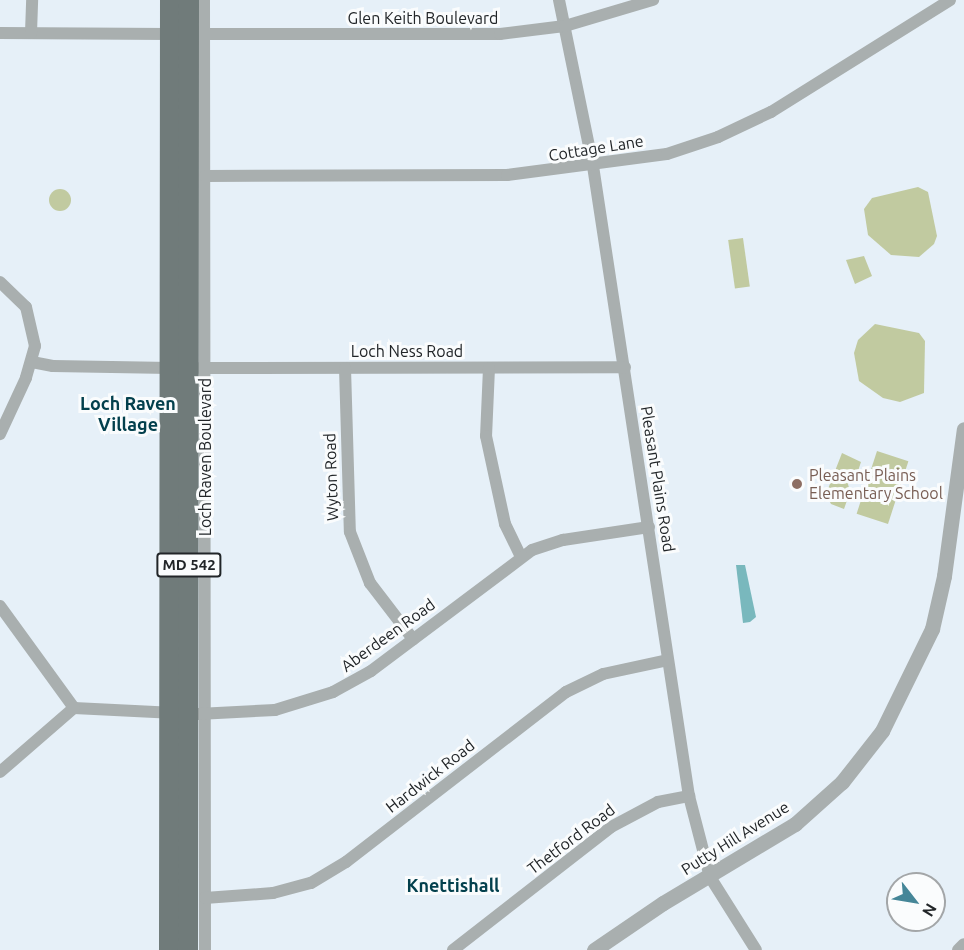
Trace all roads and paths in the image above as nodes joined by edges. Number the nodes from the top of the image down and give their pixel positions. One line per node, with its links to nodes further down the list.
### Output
1 (32, 0): 10 (street)
2 (170, 0): 11 (main road, Loch Raven Boulevard / MD 542)
3 (189, 0): 11 (main road, Loch Raven Boulevard / MD 542)
4 (204, 0): 11 (street, Loch Raven Boulevard)
5 (559, 0): 8 (street, Pleasant Plains Road)
6 (653, 0): 8 (street, Glen Keith Boulevard)
7 (950, 0): 12 (street, Cottage Lane)
8 (565, 26): 11 (street, Glen Keith Boulevard); 12 (street, Pleasant Plains Road)
9 (0, 33): 10 (street, Glen Keith Boulevard)
10 (31, 33): 11 (street, Glen Keith Boulevard)
11 (188, 34): 13 (street, Loch Raven Boulevard); 16 (main road, Loch Raven Boulevard / MD 542)
12 (593, 166): 13 (street, Cottage Lane); 19 (street, Pleasant Plains Road)
13 (205, 176): 16 (street, Loch Raven Boulevard)
14 (0, 282): 15 (street)
15 (32, 362): 16 (street, Loch Ness Road); 21 (street)
16 (188, 368): 17 (street, Loch Ness Road); 28 (main road, Loch Raven Boulevard / MD 542); 28 (street, Loch Raven Boulevard)
17 (345, 368): 18 (street, Loch Ness Road); 25 (street, Wyton Road)
18 (489, 368): 19 (street, Loch Ness Road); 23 (street)
19 (625, 368): 22 (street, Pleasant Plains Road)
20 (964, 429): 31 (street, Putty Hill Avenue)
21 (0, 434)
22 (649, 527): 23 (street, Aberdeen Road); 26 (street, Pleasant Plains Road)
23 (521, 557): 25 (street, Aberdeen Road)
24 (0, 606): 27 (street)
25 (413, 639): 28 (street, Aberdeen Road)
26 (668, 660): 30 (street, Pleasant Plains Road); 32 (street, Hardwick Road)
27 (74, 708): 28 (street, Aberdeen Road); 29 (street)
28 (187, 713): 32 (street, Loch Raven Boulevard); 34 (main road, Loch Raven Boulevard / MD 542); 35 (main road, Loch Raven Boulevard / MD 542)
29 (0, 772)
30 (689, 796): 31 (street, Pleasant Plains Road); 37 (street, Thetford Road)
31 (710, 877): 38 (street, Putty Hill Avenue); 39 (street, Pleasant Plains Road)
32 (205, 898): 36 (street, Loch Raven Boulevard)
33 (964, 944): 40 (street)
34 (169, 950)
35 (188, 950)
36 (205, 950)
37 (453, 950)
38 (594, 950)
39 (756, 950)
40 (958, 950)

